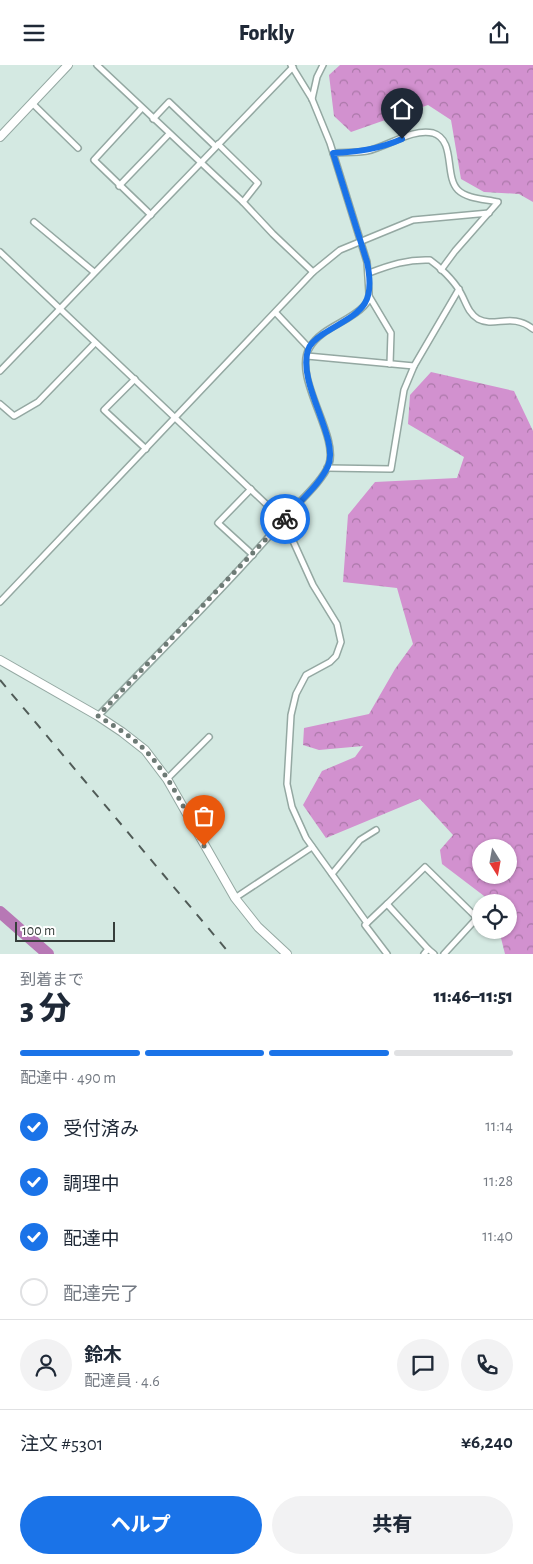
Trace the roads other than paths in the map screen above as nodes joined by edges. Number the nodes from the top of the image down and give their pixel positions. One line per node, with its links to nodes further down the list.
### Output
1 (68, 65): 6 (street)
2 (97, 65): 7 (street)
3 (324, 65): 5 (street)
4 (292, 66): 5 (street); 11 (street)
5 (312, 99): 13 (street)
6 (32, 103): 10 (street); 12 (street)
7 (142, 108): 8 (street); 15 (street)
8 (153, 119): 9 (street); 11 (street)
9 (169, 134): 14 (street); 15 (street)
10 (0, 137)
11 (216, 145): 14 (street); 16 (street)
12 (78, 148)
13 (333, 153): 17 (street); 20 (street)
14 (201, 163): 16 (street); 18 (street)
15 (119, 186): 18 (street)
16 (243, 202): 24 (street)
17 (489, 213): 20 (street); 22 (street)
18 (151, 215): 23 (street)
19 (34, 222): 23 (street)
20 (360, 241): 24 (street); 25 (street)
21 (0, 252): 28 (street)
22 (441, 270): 25 (street); 26 (street)
23 (94, 273): 28 (street)
24 (313, 273): 29 (street)
25 (369, 273): 27 (street)
26 (459, 289): 30 (street); 35 (street)
27 (369, 296): 32 (street); 34 (street)
28 (59, 308): 31 (street); 36 (street)
29 (276, 313): 32 (street); 39 (street)
30 (533, 329)
31 (95, 343): 37 (street); 38 (street)
32 (309, 348): 33 (street)
33 (307, 356): 34 (street); 41 (street)
34 (390, 363): 35 (street)
35 (414, 366): 41 (street)
36 (0, 371)
37 (135, 379): 39 (street); 40 (street)
38 (0, 404)
39 (176, 419): 40 (street); 42 (street)
40 (146, 449): 45 (street)
41 (327, 468): 43 (street)
42 (251, 489): 43 (street); 44 (street)
43 (284, 521): 44 (street); 51 (street)
44 (253, 555): 47 (street)
45 (0, 602)
46 (0, 660): 47 (street)
47 (98, 716): 49 (street)
48 (209, 737): 49 (street)
49 (168, 779): 53 (street)
50 (376, 829): 52 (street)
51 (312, 847): 52 (street); 53 (street)
52 (332, 874): 55 (street)
53 (235, 898): 57 (street)
54 (387, 904): 55 (street); 56 (street); 61 (street)
55 (367, 923): 58 (street)
56 (428, 949): 59 (street); 60 (street)
57 (287, 954)
58 (387, 954)
59 (424, 954)
60 (434, 954)
61 (444, 954)

